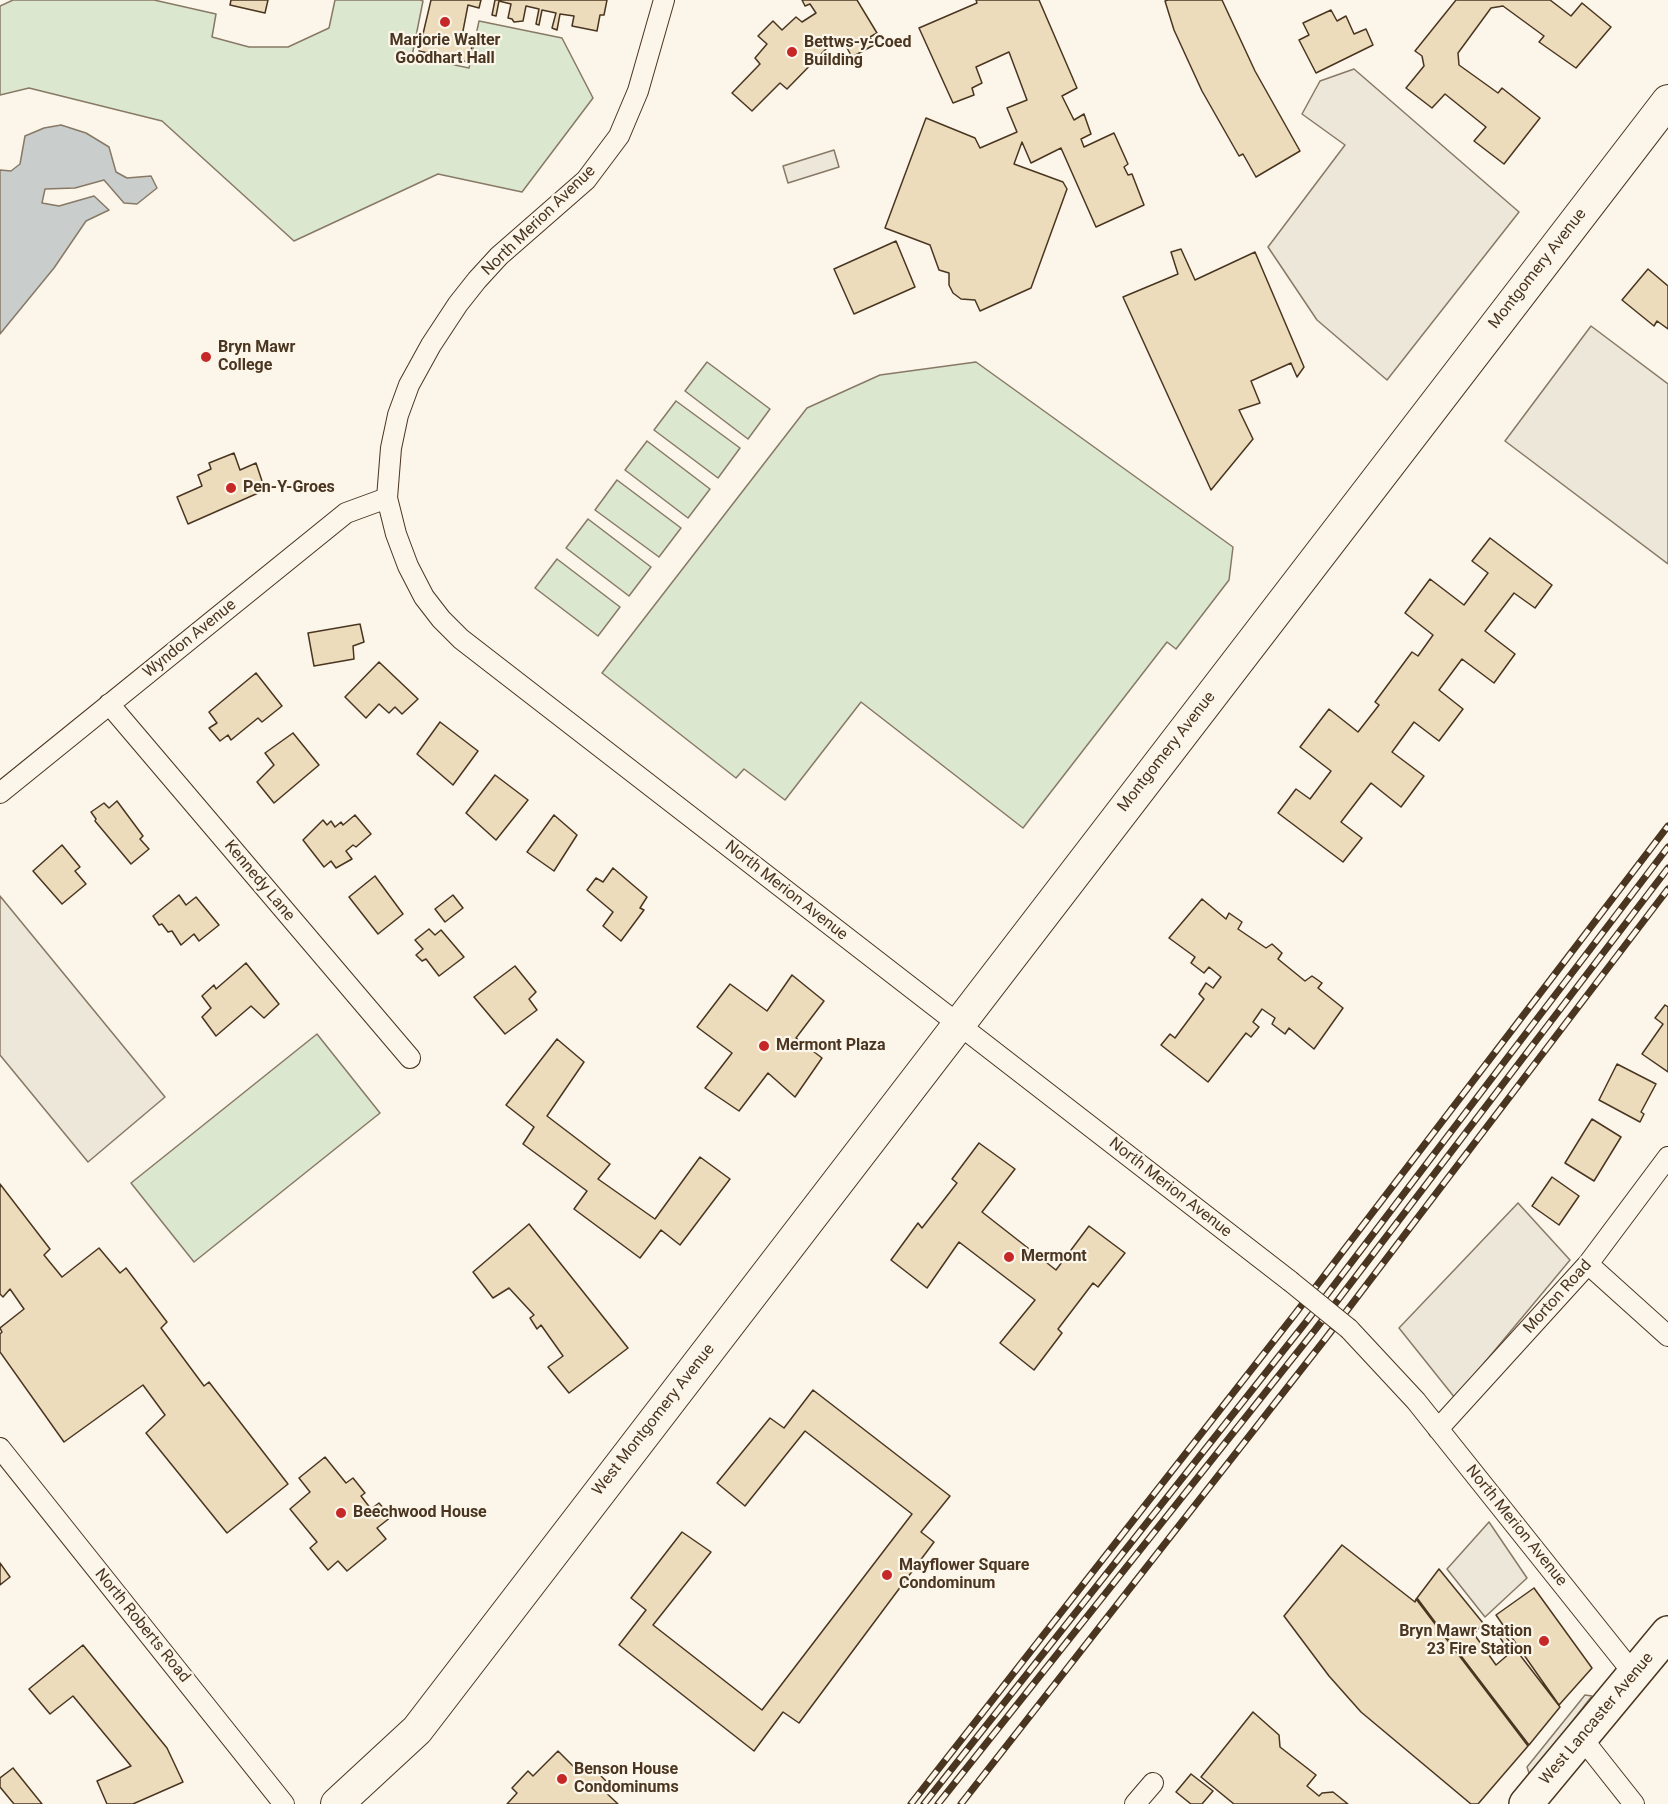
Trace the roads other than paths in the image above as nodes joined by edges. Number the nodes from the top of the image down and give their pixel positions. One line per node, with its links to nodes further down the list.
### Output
1 (664, 0): 3 (street, North Merion Avenue)
2 (1668, 101): 6 (main road, Montgomery Avenue)
3 (387, 498): 4 (street, Wyndon Avenue); 6 (street, North Merion Avenue)
4 (109, 704): 5 (street, Wyndon Avenue); 7 (street, Kennedy Lane)
5 (0, 794)
6 (959, 1024): 11 (street, North Merion Avenue, bridge); 18 (main road, West Montgomery Avenue)
7 (410, 1058)
8 (1668, 1157): 9 (street, Morton Road)
9 (1588, 1264): 10 (street); 11 (street, Morton Road)
10 (1668, 1336)
11 (1438, 1429): 14 (street, North Merion Avenue)
12 (0, 1448): 17 (street, North Roberts Road)
13 (1668, 1633): 14 (highway, West Lancaster Avenue)
14 (1634, 1674): 15 (highway, West Lancaster Avenue)
15 (1581, 1737): 20 (highway, West Lancaster Avenue); 21 (street)
16 (1153, 1783): 19 (street)
17 (284, 1804)
18 (337, 1804)
19 (1135, 1804)
20 (1526, 1804)
21 (1634, 1804)

